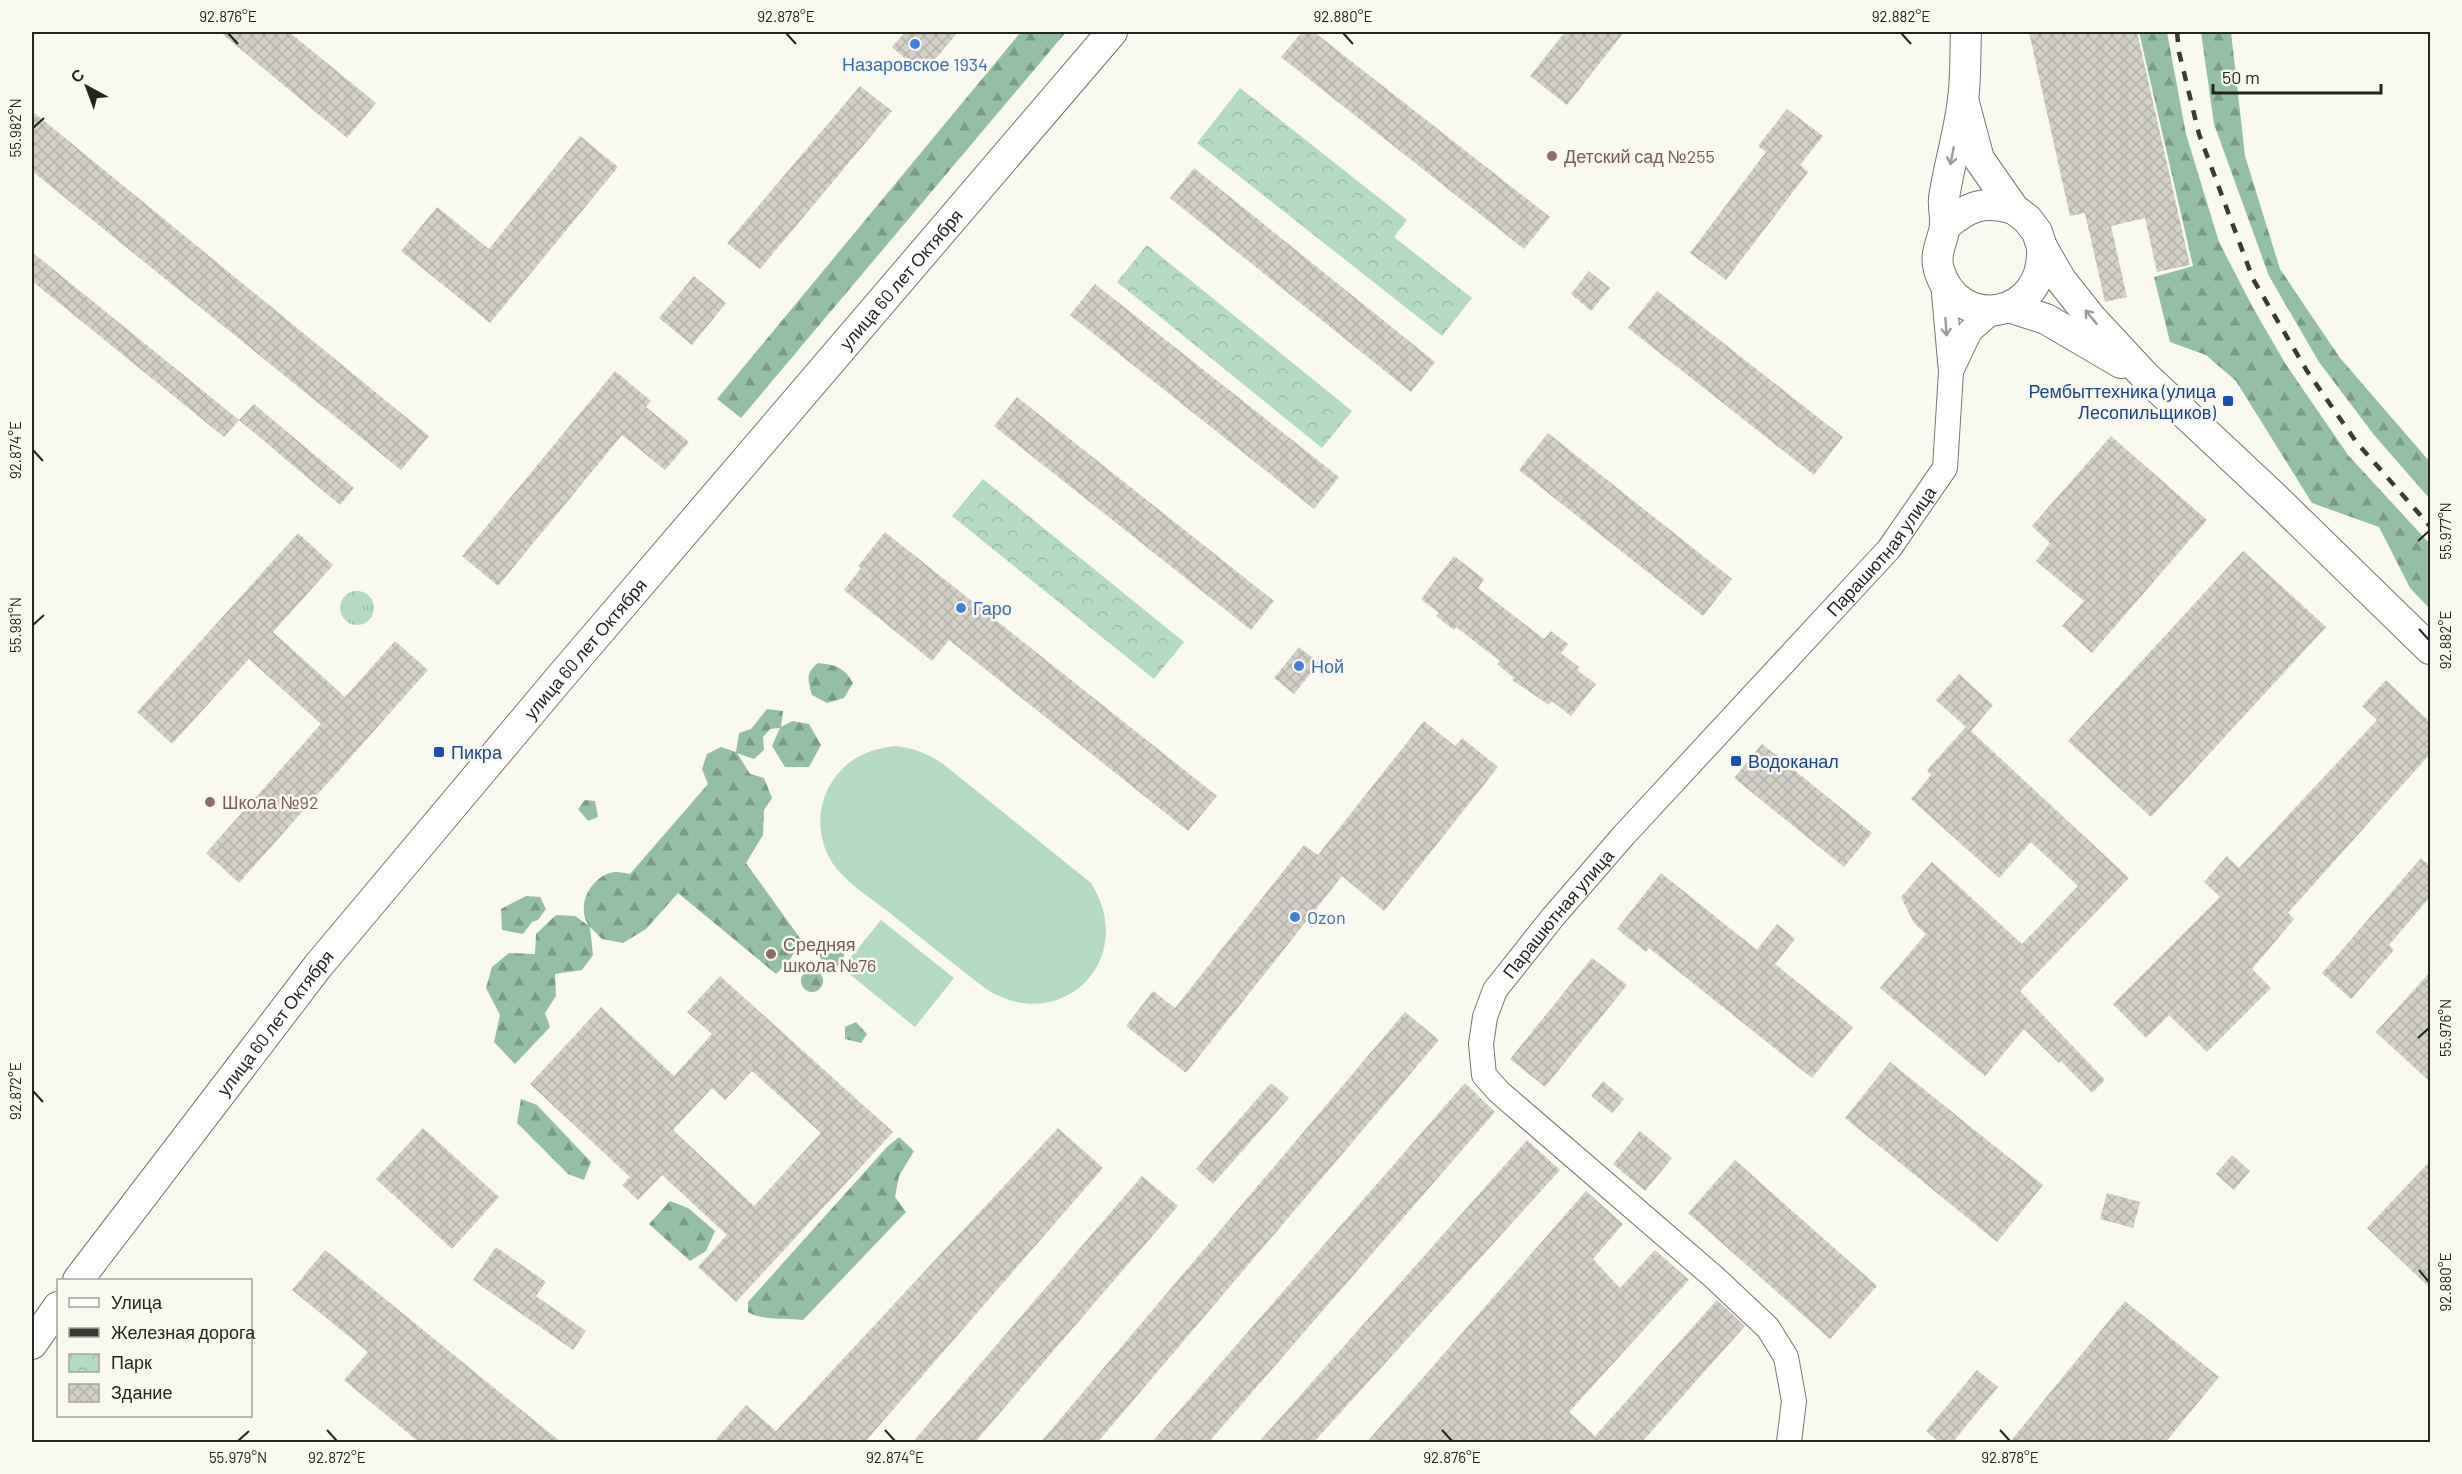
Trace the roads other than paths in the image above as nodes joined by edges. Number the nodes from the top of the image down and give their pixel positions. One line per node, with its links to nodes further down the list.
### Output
1 (1112, 32): 12 (main road, улица 60 лет Октября)
2 (1966, 32): 3 (main road)
3 (1963, 99): 4 (main road); 5 (main road, one-way to 5)
4 (2014, 209): 5 (main road); 6 (main road)
5 (1945, 226): 7 (main road)
6 (2043, 247): 8 (main road); 10 (main road, one-way to 6)
7 (1943, 282): 8 (main road); 9 (street, one-way to 9)
8 (2001, 309): 9 (street); 10 (main road)
9 (1952, 372): 15 (street, Парашютная улица)
10 (2145, 376): 11 (main road)
11 (2430, 650)
12 (80, 1279)
13 (57, 1308): 14 (main road)
14 (32, 1344)
15 (1789, 1443)

